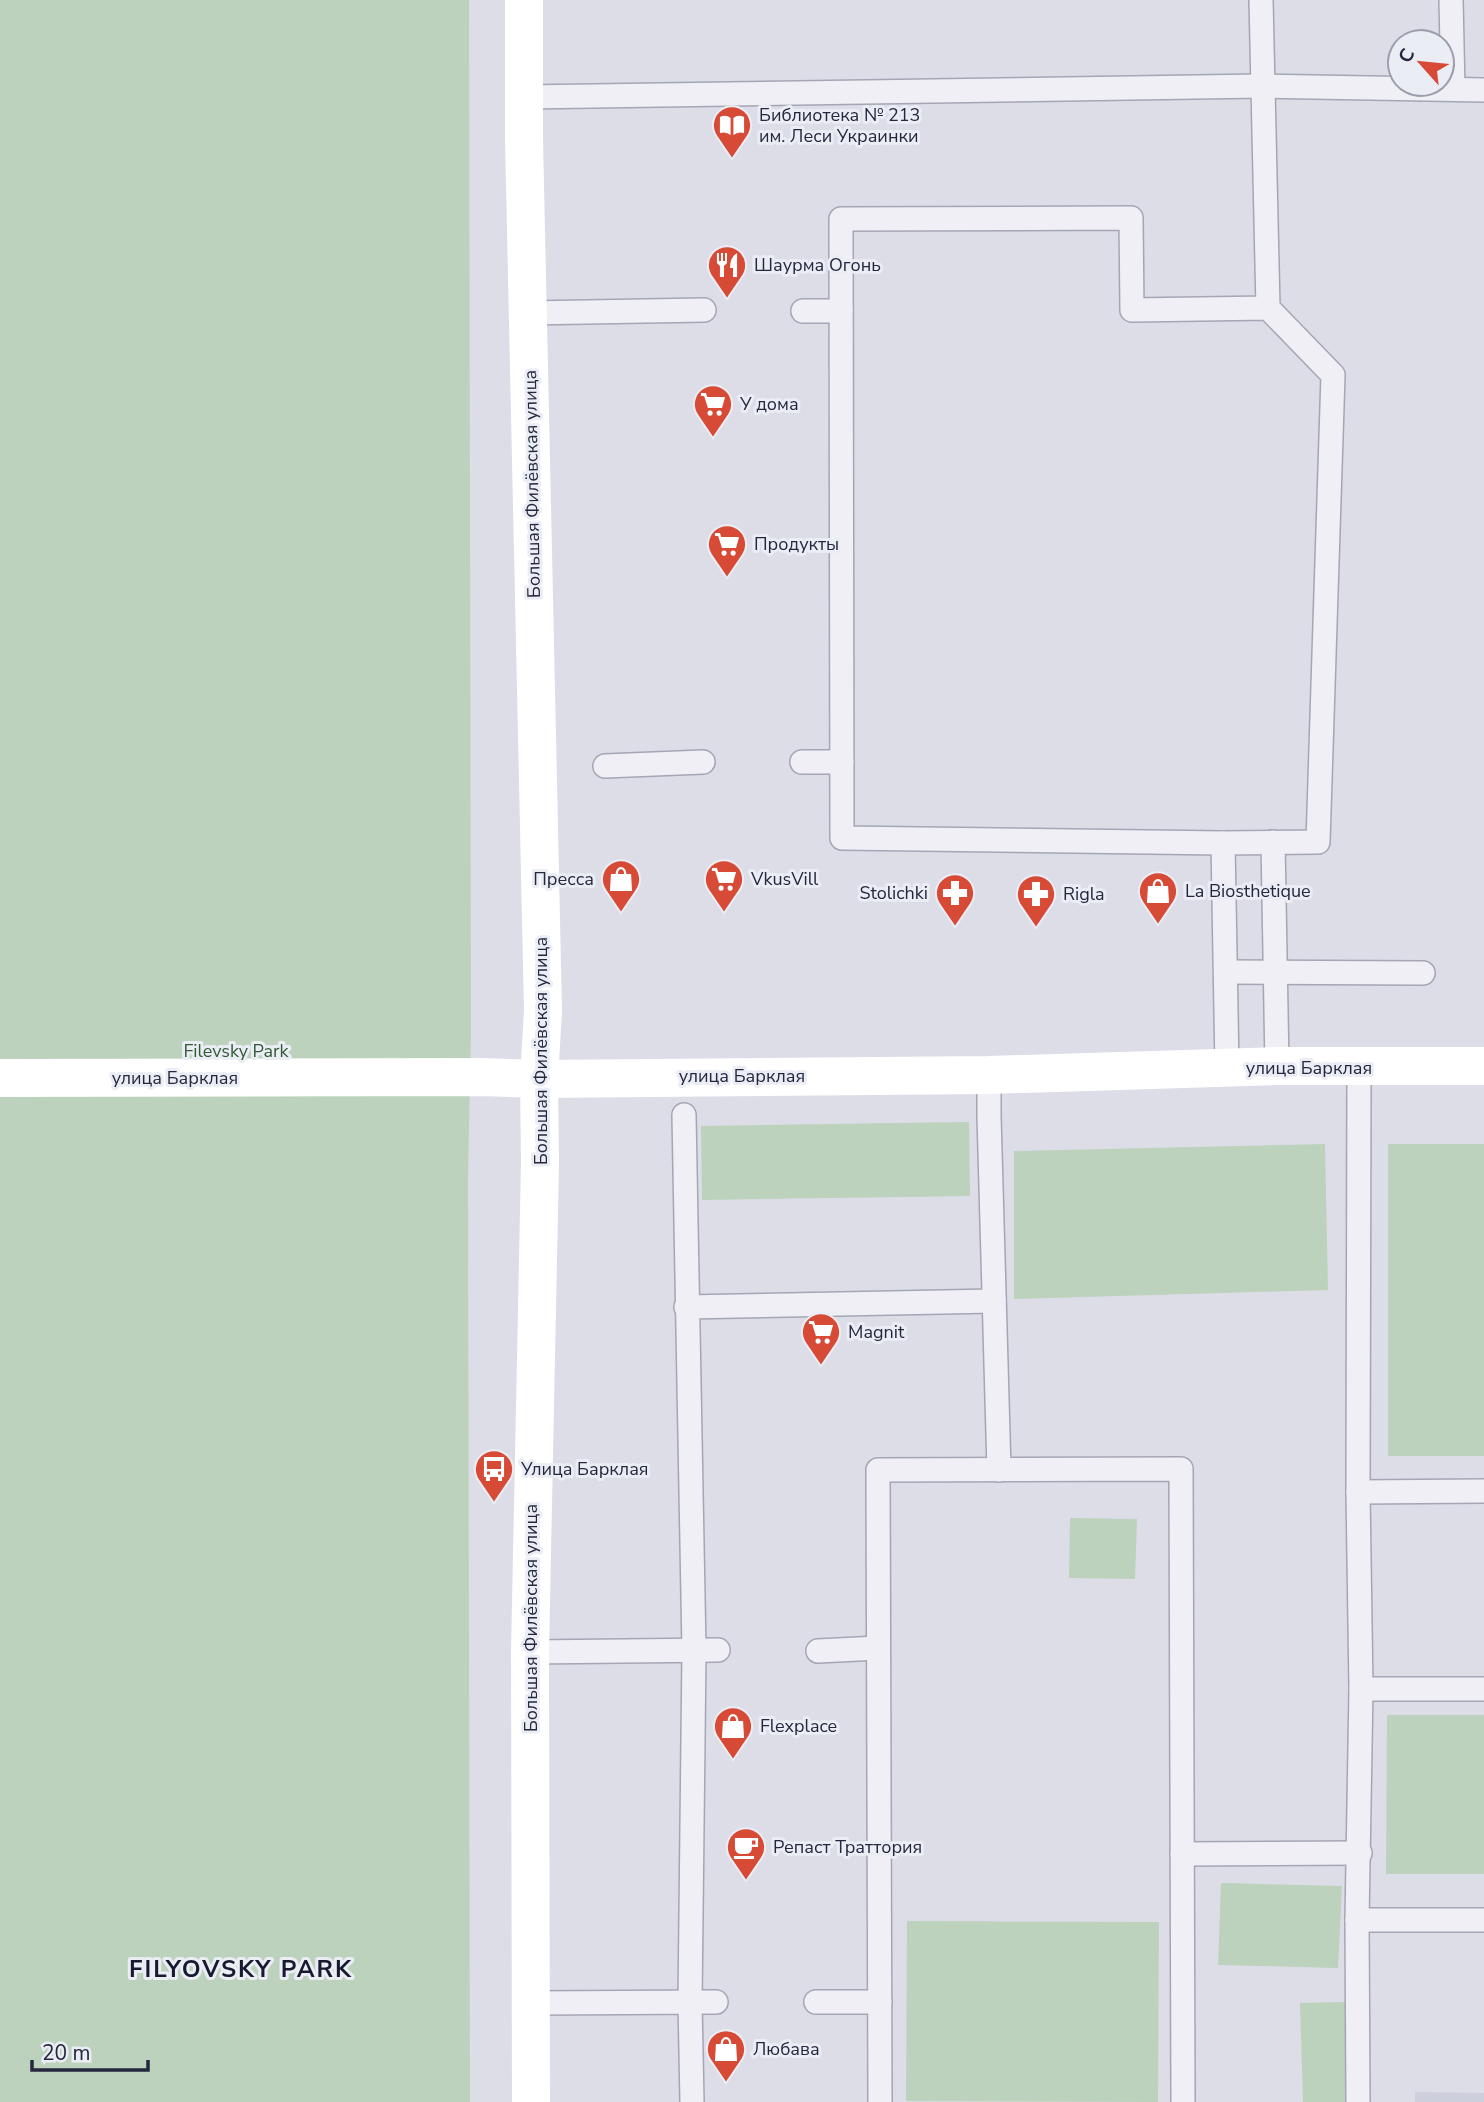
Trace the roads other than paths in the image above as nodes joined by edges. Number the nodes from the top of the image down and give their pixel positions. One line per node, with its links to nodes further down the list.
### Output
1 (524, 0): 9 (main road, Большая Филёвская улица)
2 (1261, 0): 5 (lane)
3 (1451, 0): 4 (lane)
4 (1452, 28)
5 (1262, 86): 6 (lane); 9 (lane); 10 (lane)
6 (1386, 88)
7 (1456, 89): 8 (lane)
8 (1484, 90)
9 (524, 97): 14 (main road, Большая Филёвская улица)
10 (1268, 308): 13 (lane); 19 (lane)
11 (704, 310): 14 (lane)
12 (803, 311): 13 (lane)
13 (841, 311): 17 (lane)
14 (528, 313): 30 (main road, Большая Филёвская улица)
15 (703, 762): 18 (lane)
16 (802, 762): 17 (lane)
17 (842, 762): 20 (lane)
18 (605, 766)
19 (1273, 842): 20 (lane); 22 (lane)
20 (1223, 843): 21 (lane)
21 (1226, 972): 22 (lane); 27 (lane)
22 (1275, 972): 23 (lane); 24 (lane)
23 (1423, 973)
24 (1277, 1066): 26 (main road, улица Барклая); 27 (main road, улица Барклая)
25 (1484, 1066): 26 (main road, улица Барклая)
26 (1359, 1067): 36 (lane)
27 (1227, 1068): 28 (main road, улица Барклая)
28 (989, 1075): 30 (main road, улица Барклая); 32 (lane)
29 (0, 1078): 30 (main road, улица Барклая)
30 (539, 1079): 41 (main road, Большая Филёвская улица)
31 (684, 1115): 33 (lane)
32 (994, 1301): 33 (lane); 34 (lane)
33 (686, 1307): 39 (lane)
34 (999, 1470): 37 (lane); 45 (lane)
35 (1484, 1491): 36 (lane)
36 (1358, 1492): 42 (lane)
37 (878, 1648): 40 (lane); 51 (lane)
38 (718, 1650): 39 (lane)
39 (694, 1651): 41 (lane); 48 (lane)
40 (818, 1651)
41 (530, 1652): 52 (main road, Большая Филёвская улица)
42 (1361, 1689): 43 (lane); 44 (lane)
43 (1484, 1689)
44 (1360, 1853): 45 (lane); 46 (lane)
45 (1182, 1854): 56 (lane)
46 (1357, 1920): 47 (lane); 57 (lane)
47 (1484, 1920)
48 (690, 2002): 49 (lane); 52 (lane); 54 (lane)
49 (716, 2002)
50 (816, 2002): 51 (lane)
51 (880, 2002): 55 (lane)
52 (531, 2004): 53 (main road, Большая Филёвская улица)
53 (531, 2102)
54 (692, 2102)
55 (880, 2102)
56 (1183, 2102)
57 (1358, 2102)

